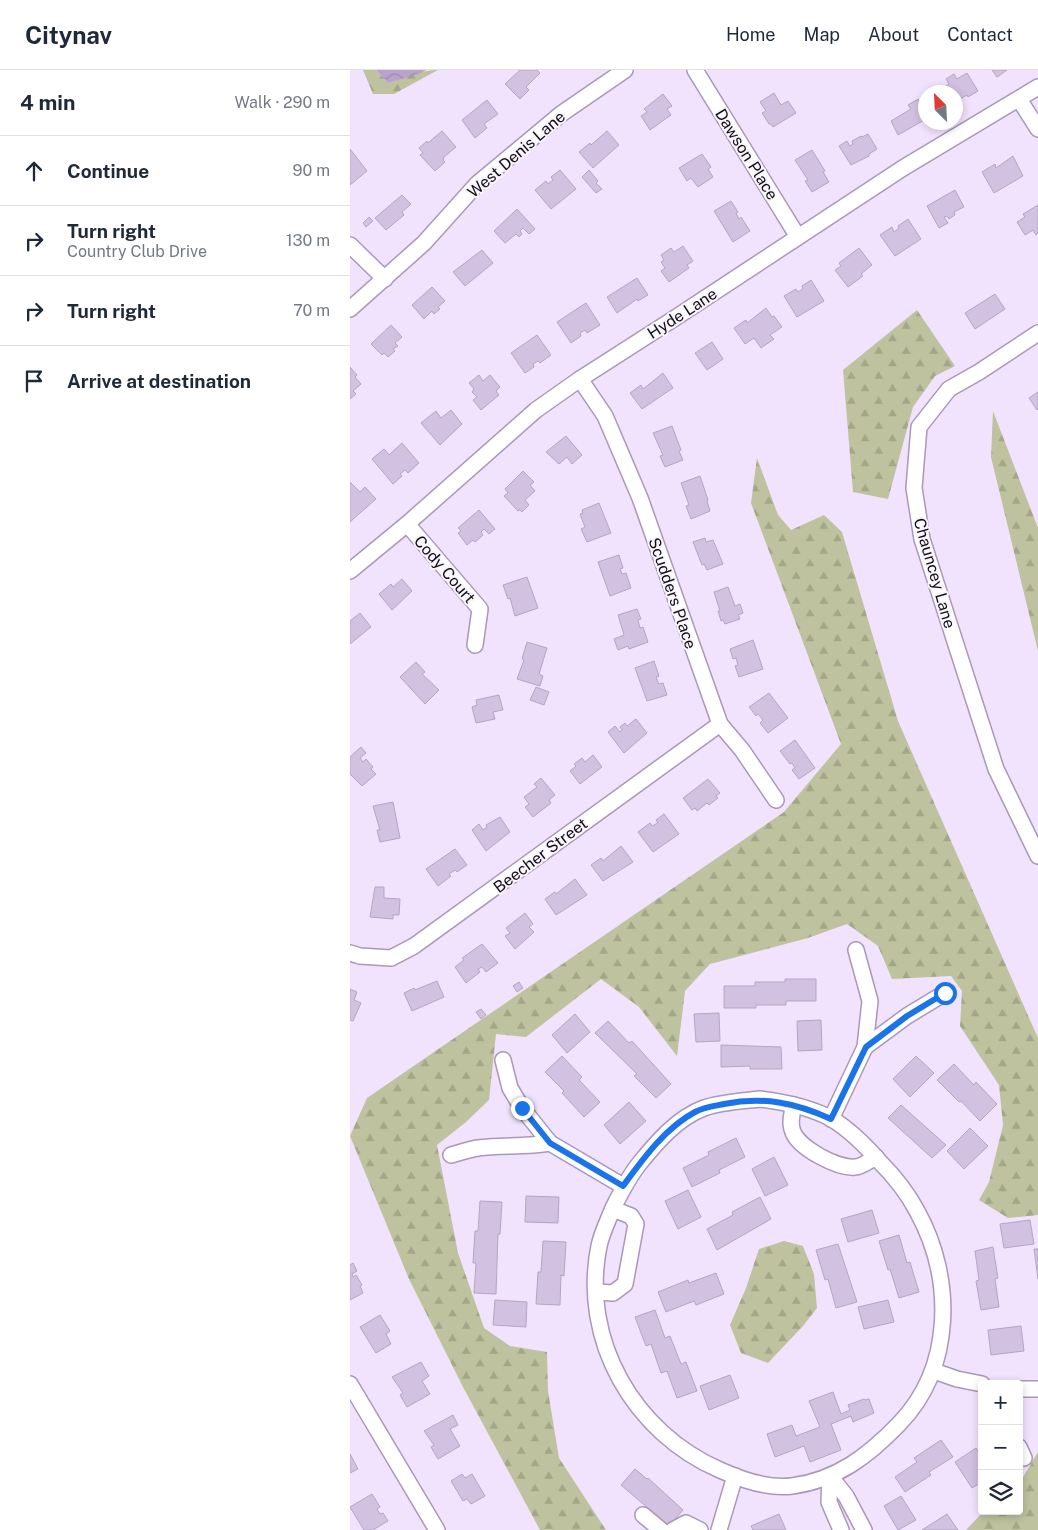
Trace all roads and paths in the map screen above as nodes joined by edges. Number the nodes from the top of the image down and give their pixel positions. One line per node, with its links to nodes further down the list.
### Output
1 (625, 70): 8 (street, West Denis Lane)
2 (695, 70): 6 (street, Dawson Place)
3 (1038, 87): 4 (street, Hyde Lane)
4 (1019, 100): 5 (street); 6 (street, Hyde Lane)
5 (1038, 129)
6 (798, 237): 11 (street, Hyde Lane)
7 (350, 245): 8 (street)
8 (385, 279): 9 (street, West Denis Lane)
9 (350, 309)
10 (1038, 333): 17 (street, Chauncey Lane)
11 (580, 379): 12 (street, Hyde Lane); 15 (street, Scudders Place)
12 (407, 524): 13 (street, Hyde Lane); 14 (street, Cody Court)
13 (350, 571)
14 (475, 645)
15 (720, 724): 16 (street, Scudders Place); 19 (street, Beecher Street)
16 (776, 800)
17 (1038, 856)
18 (856, 950): 21 (street)
19 (350, 954)
20 (945, 993): 21 (street)
21 (866, 1047): 24 (street)
22 (503, 1060): 25 (street)
23 (794, 1104): 24 (street); 27 (street); 28 (street)
24 (831, 1119): 27 (street)
25 (550, 1143): 26 (street); 28 (street)
26 (451, 1155)
27 (876, 1157): 31 (street)
28 (623, 1186): 29 (street)
29 (613, 1209): 30 (street); 30 (street)
30 (597, 1292): 36 (street)
31 (934, 1371): 32 (street); 37 (street)
32 (978, 1383)
33 (350, 1384): 39 (street)
34 (1023, 1389): 35 (street)
35 (1038, 1389)
36 (734, 1476): 37 (street); 43 (street)
37 (830, 1476): 44 (street); 45 (street)
38 (643, 1515): 40 (street)
39 (437, 1530)
40 (661, 1530)
41 (673, 1530): 42 (street)
42 (700, 1530)
43 (718, 1530)
44 (841, 1530)
45 (864, 1530)

